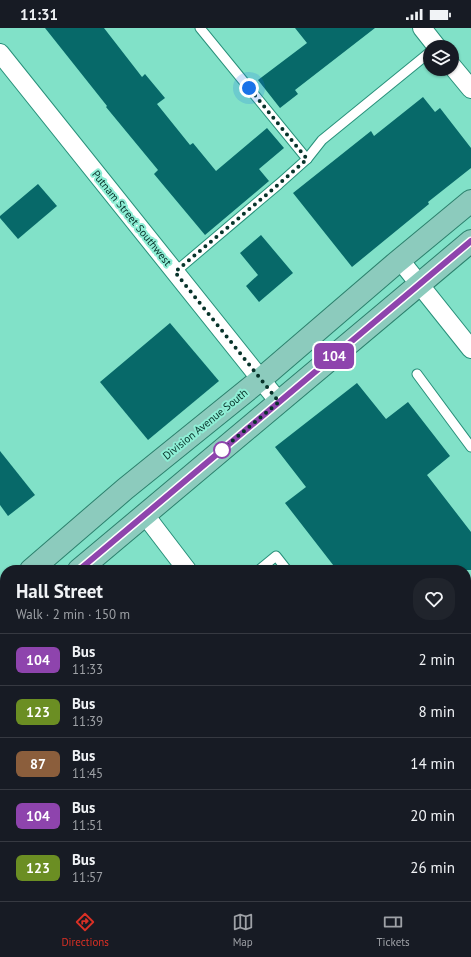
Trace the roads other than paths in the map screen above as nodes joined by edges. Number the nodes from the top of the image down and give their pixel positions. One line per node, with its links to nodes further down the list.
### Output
1 (200, 28): 8 (lane)
2 (423, 28): 3 (street)
3 (432, 40)
4 (0, 53): 12 (street, Putnam Street Southwest)
5 (423, 58): 8 (lane)
6 (459, 75): 7 (street)
7 (471, 90)
8 (307, 159): 12 (lane)
9 (471, 201): 11 (main road, Division Avenue South)
10 (471, 241): 13 (main road)
11 (400, 260): 13 (street); 16 (main road, Division Avenue South)
12 (175, 272): 16 (street, Putnam Street Southwest)
13 (420, 284): 14 (street); 17 (main road)
14 (471, 348)
15 (417, 374): 18 (lane)
16 (261, 379): 17 (street, Putnam Street Southwest); 20 (main road, Division Avenue South)
17 (279, 402): 19 (main road)
18 (471, 447)
19 (145, 515): 21 (main road); 22 (street)
20 (37, 565)
21 (85, 565)
22 (183, 565)
23 (265, 565): 24 (lane)
24 (283, 565)

